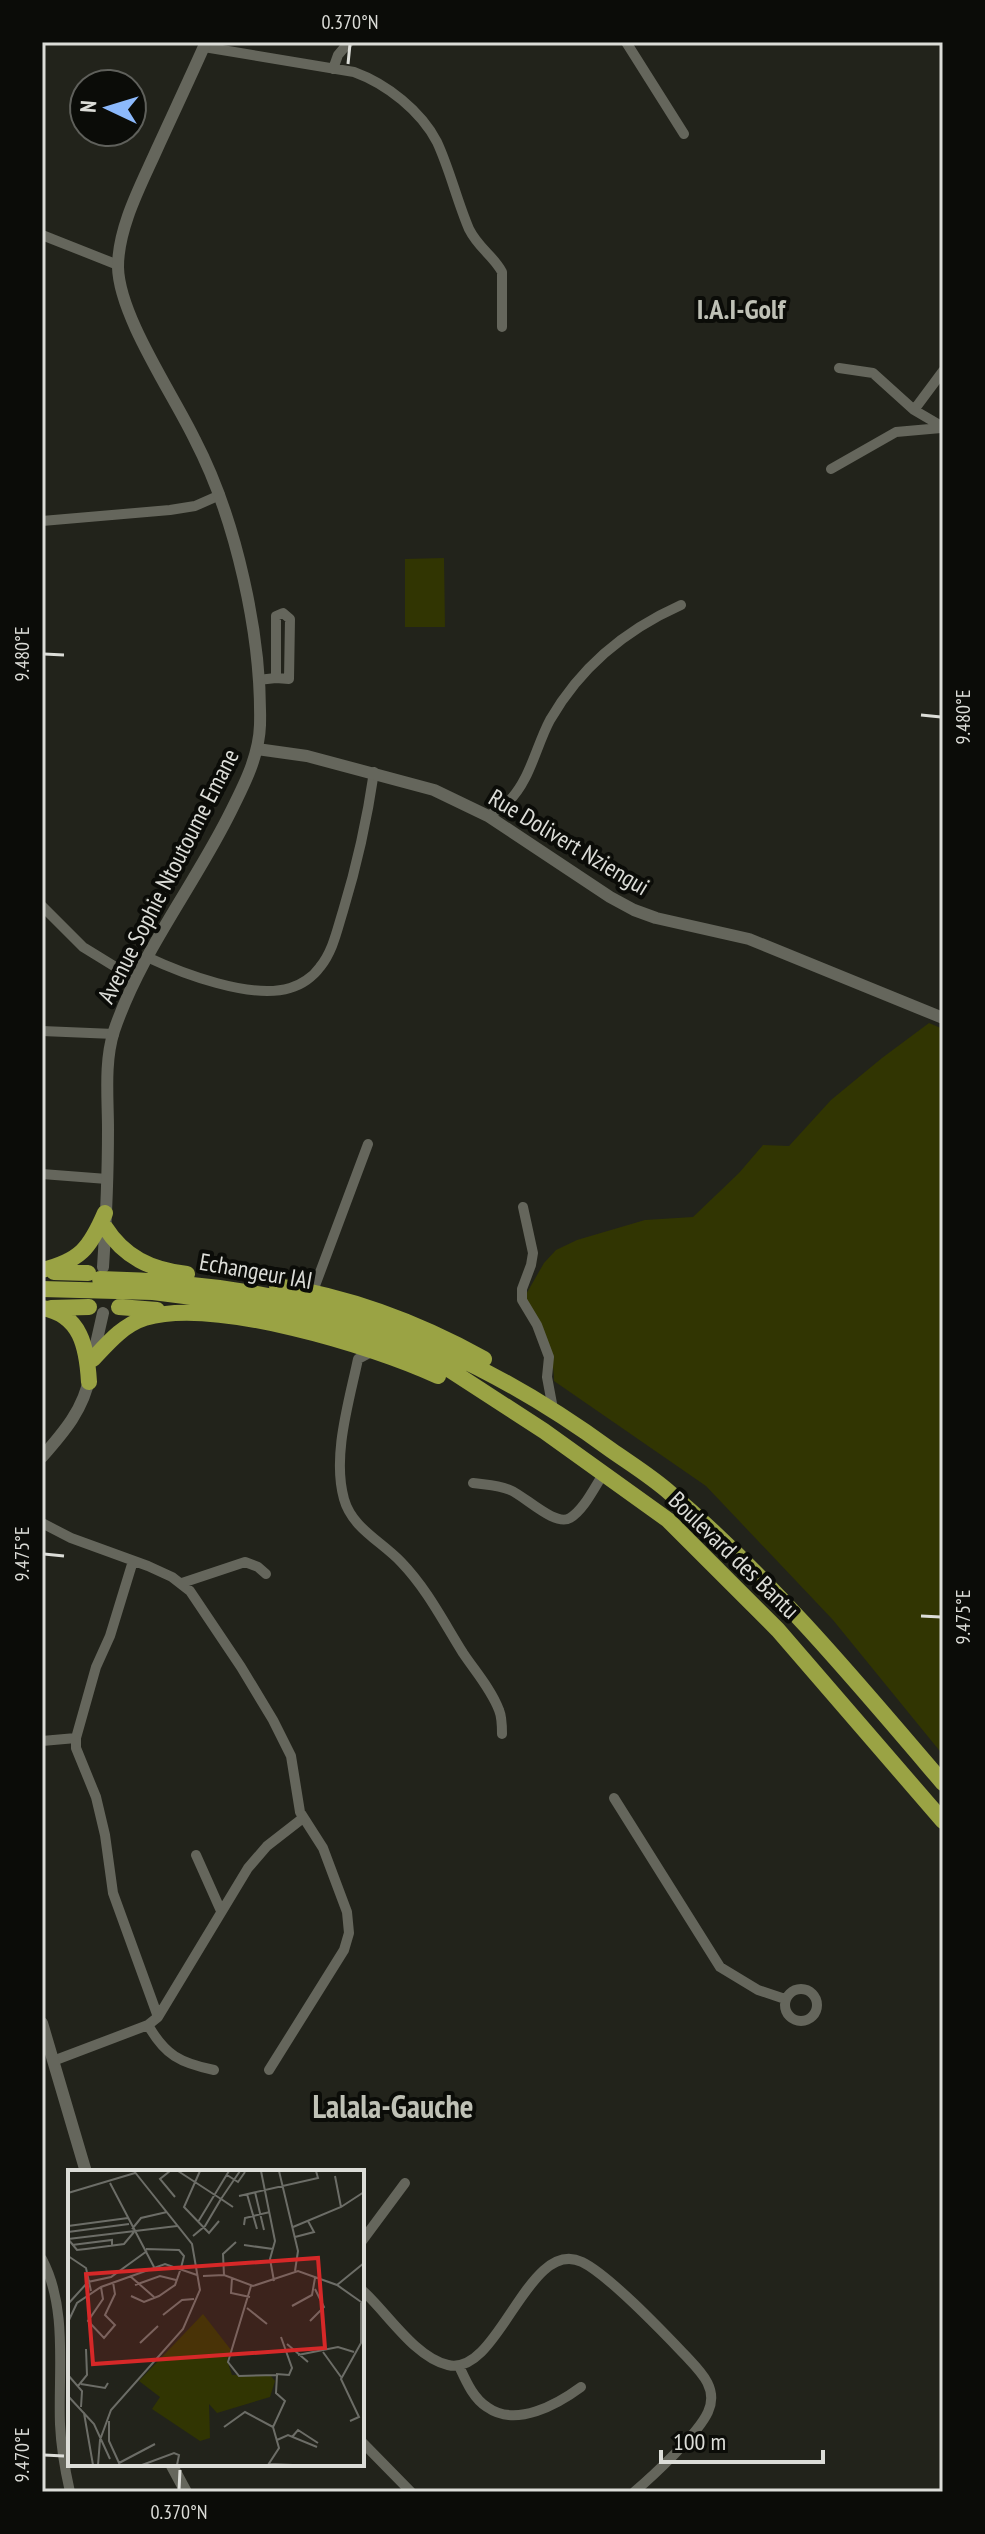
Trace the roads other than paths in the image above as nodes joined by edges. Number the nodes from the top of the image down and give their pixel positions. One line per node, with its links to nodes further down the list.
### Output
1 (349, 42): 4 (street)
2 (626, 42): 5 (street)
3 (205, 45): 4 (street); 7 (street, Avenue Sophie Ntoutoume Emane)
4 (333, 69): 8 (street)
5 (684, 134)
6 (42, 235): 7 (street)
7 (118, 265): 14 (street, Avenue Sophie Ntoutoume Emane)
8 (502, 327)
9 (839, 368): 11 (street)
10 (943, 371): 11 (street)
11 (914, 410): 12 (street)
12 (943, 428): 13 (street)
13 (831, 469)
14 (220, 495): 15 (street); 18 (street, Avenue Sophie Ntoutoume Emane)
15 (42, 521)
16 (681, 605): 21 (street)
17 (276, 678): 17 (street); 18 (street)
18 (258, 680): 19 (street, Avenue Sophie Ntoutoume Emane)
19 (257, 749): 20 (street, Rue Dolivert Nziengui); 23 (street, Avenue Sophie Ntoutoume Emane)
20 (374, 772): 21 (street, Rue Dolivert Nziengui); 23 (street)
21 (488, 816): 25 (street, Rue Dolivert Nziengui)
22 (42, 906): 24 (street)
23 (147, 957): 24 (street, Avenue Sophie Ntoutoume Emane)
24 (135, 979): 27 (street, Avenue Sophie Ntoutoume Emane)
25 (943, 1018)
26 (42, 1031): 27 (street)
27 (114, 1034): 30 (street, Avenue Sophie Ntoutoume Emane)
28 (368, 1144): 38 (street)
29 (42, 1174): 30 (street)
30 (107, 1179): 32 (street, Avenue Sophie Ntoutoume Emane)
31 (523, 1207): 46 (street)
32 (105, 1220): 33 (highway); 34 (street, Avenue Sophie Ntoutoume Emane); 35 (highway)
33 (42, 1271): 34 (highway)
34 (103, 1271): 35 (highway); 40 (street); 40 (street)
35 (177, 1273): 38 (highway)
36 (42, 1279): 44 (highway, Echangeur IAI)
37 (42, 1289): 44 (highway, Echangeur IAI)
38 (313, 1291): 46 (highway)
39 (44, 1308): 40 (highway); 45 (highway)
40 (104, 1309): 41 (highway); 43 (street)
41 (175, 1312): 42 (highway); 43 (highway)
42 (373, 1351): 47 (highway); 55 (street)
43 (94, 1353): 45 (street)
44 (452, 1363): 46 (highway, Boulevard des Bantu); 47 (highway, Boulevard des Bantu)
45 (89, 1382): 48 (street)
46 (553, 1409): 58 (highway, Boulevard des Bantu)
47 (544, 1431): 49 (highway, Boulevard des Bantu)
48 (42, 1457)
49 (604, 1473): 50 (street); 61 (highway, Boulevard des Bantu)
50 (473, 1483)
51 (42, 1523): 52 (street)
52 (133, 1561): 54 (street); 56 (street)
53 (266, 1574): 54 (street)
54 (182, 1583): 60 (street)
55 (502, 1734)
56 (76, 1738): 57 (street); 65 (street)
57 (42, 1741)
58 (943, 1783)
59 (614, 1798): 64 (street)
60 (303, 1818): 63 (street); 70 (street)
61 (943, 1821)
62 (196, 1855): 63 (street)
63 (221, 1911): 65 (street)
64 (785, 1999)
65 (158, 2017): 67 (street)
66 (42, 2023): 68 (street)
67 (148, 2025): 68 (street); 69 (street)
68 (53, 2061): 71 (street)
69 (214, 2070)
70 (269, 2070)
71 (85, 2170)
72 (405, 2183): 73 (street)
73 (364, 2238)
74 (42, 2259): 80 (street)
75 (364, 2292): 76 (street)
76 (459, 2366): 77 (street); 83 (street)
77 (581, 2387)
78 (364, 2444): 82 (street)
79 (172, 2466): 81 (street)
80 (70, 2492)
81 (186, 2492)
82 (411, 2492)
83 (634, 2492)

